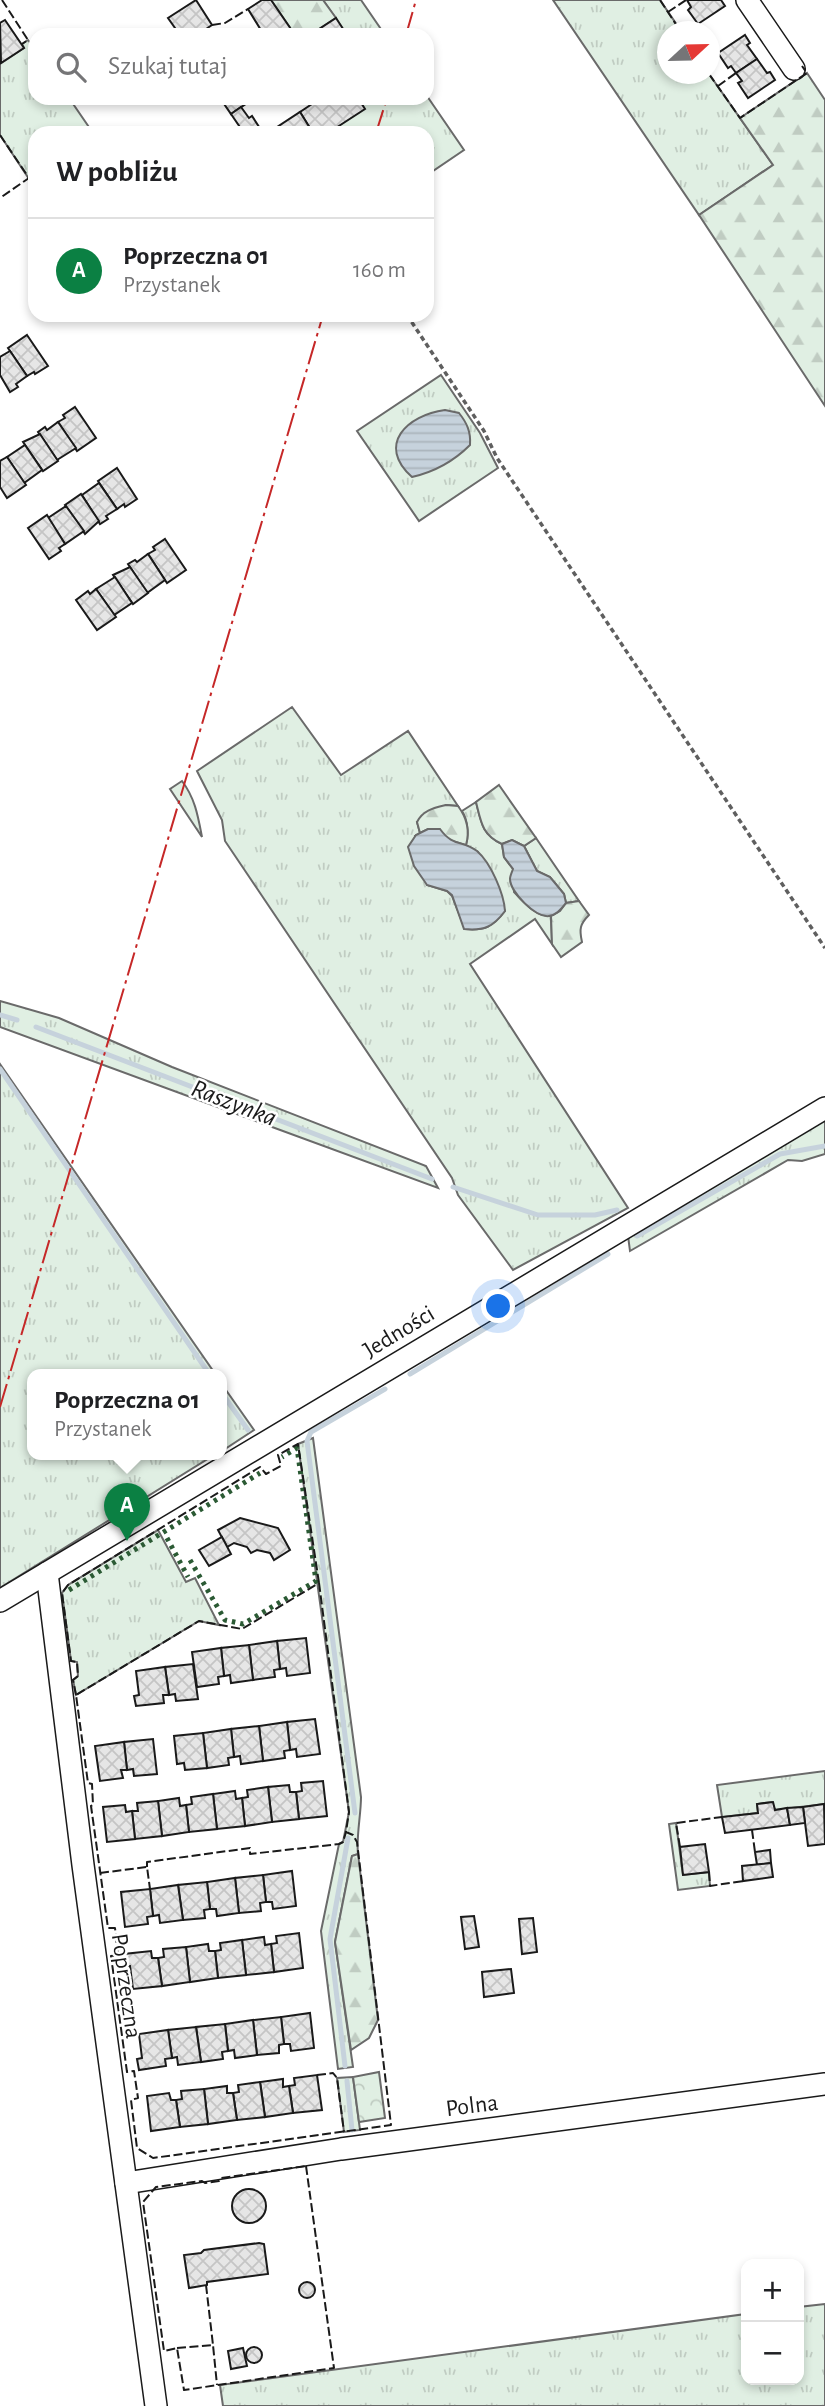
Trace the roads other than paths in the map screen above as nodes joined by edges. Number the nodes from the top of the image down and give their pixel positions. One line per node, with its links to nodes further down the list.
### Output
1 (747, 0): 2 (street)
2 (794, 69)
3 (825, 1108): 4 (street, Jedności)
4 (47, 1573): 5 (street, Jedności); 7 (street, Poprzeczna)
5 (0, 1601)
6 (825, 2084): 7 (street, Polna)
7 (126, 2183): 8 (street, Poprzeczna)
8 (156, 2406)

